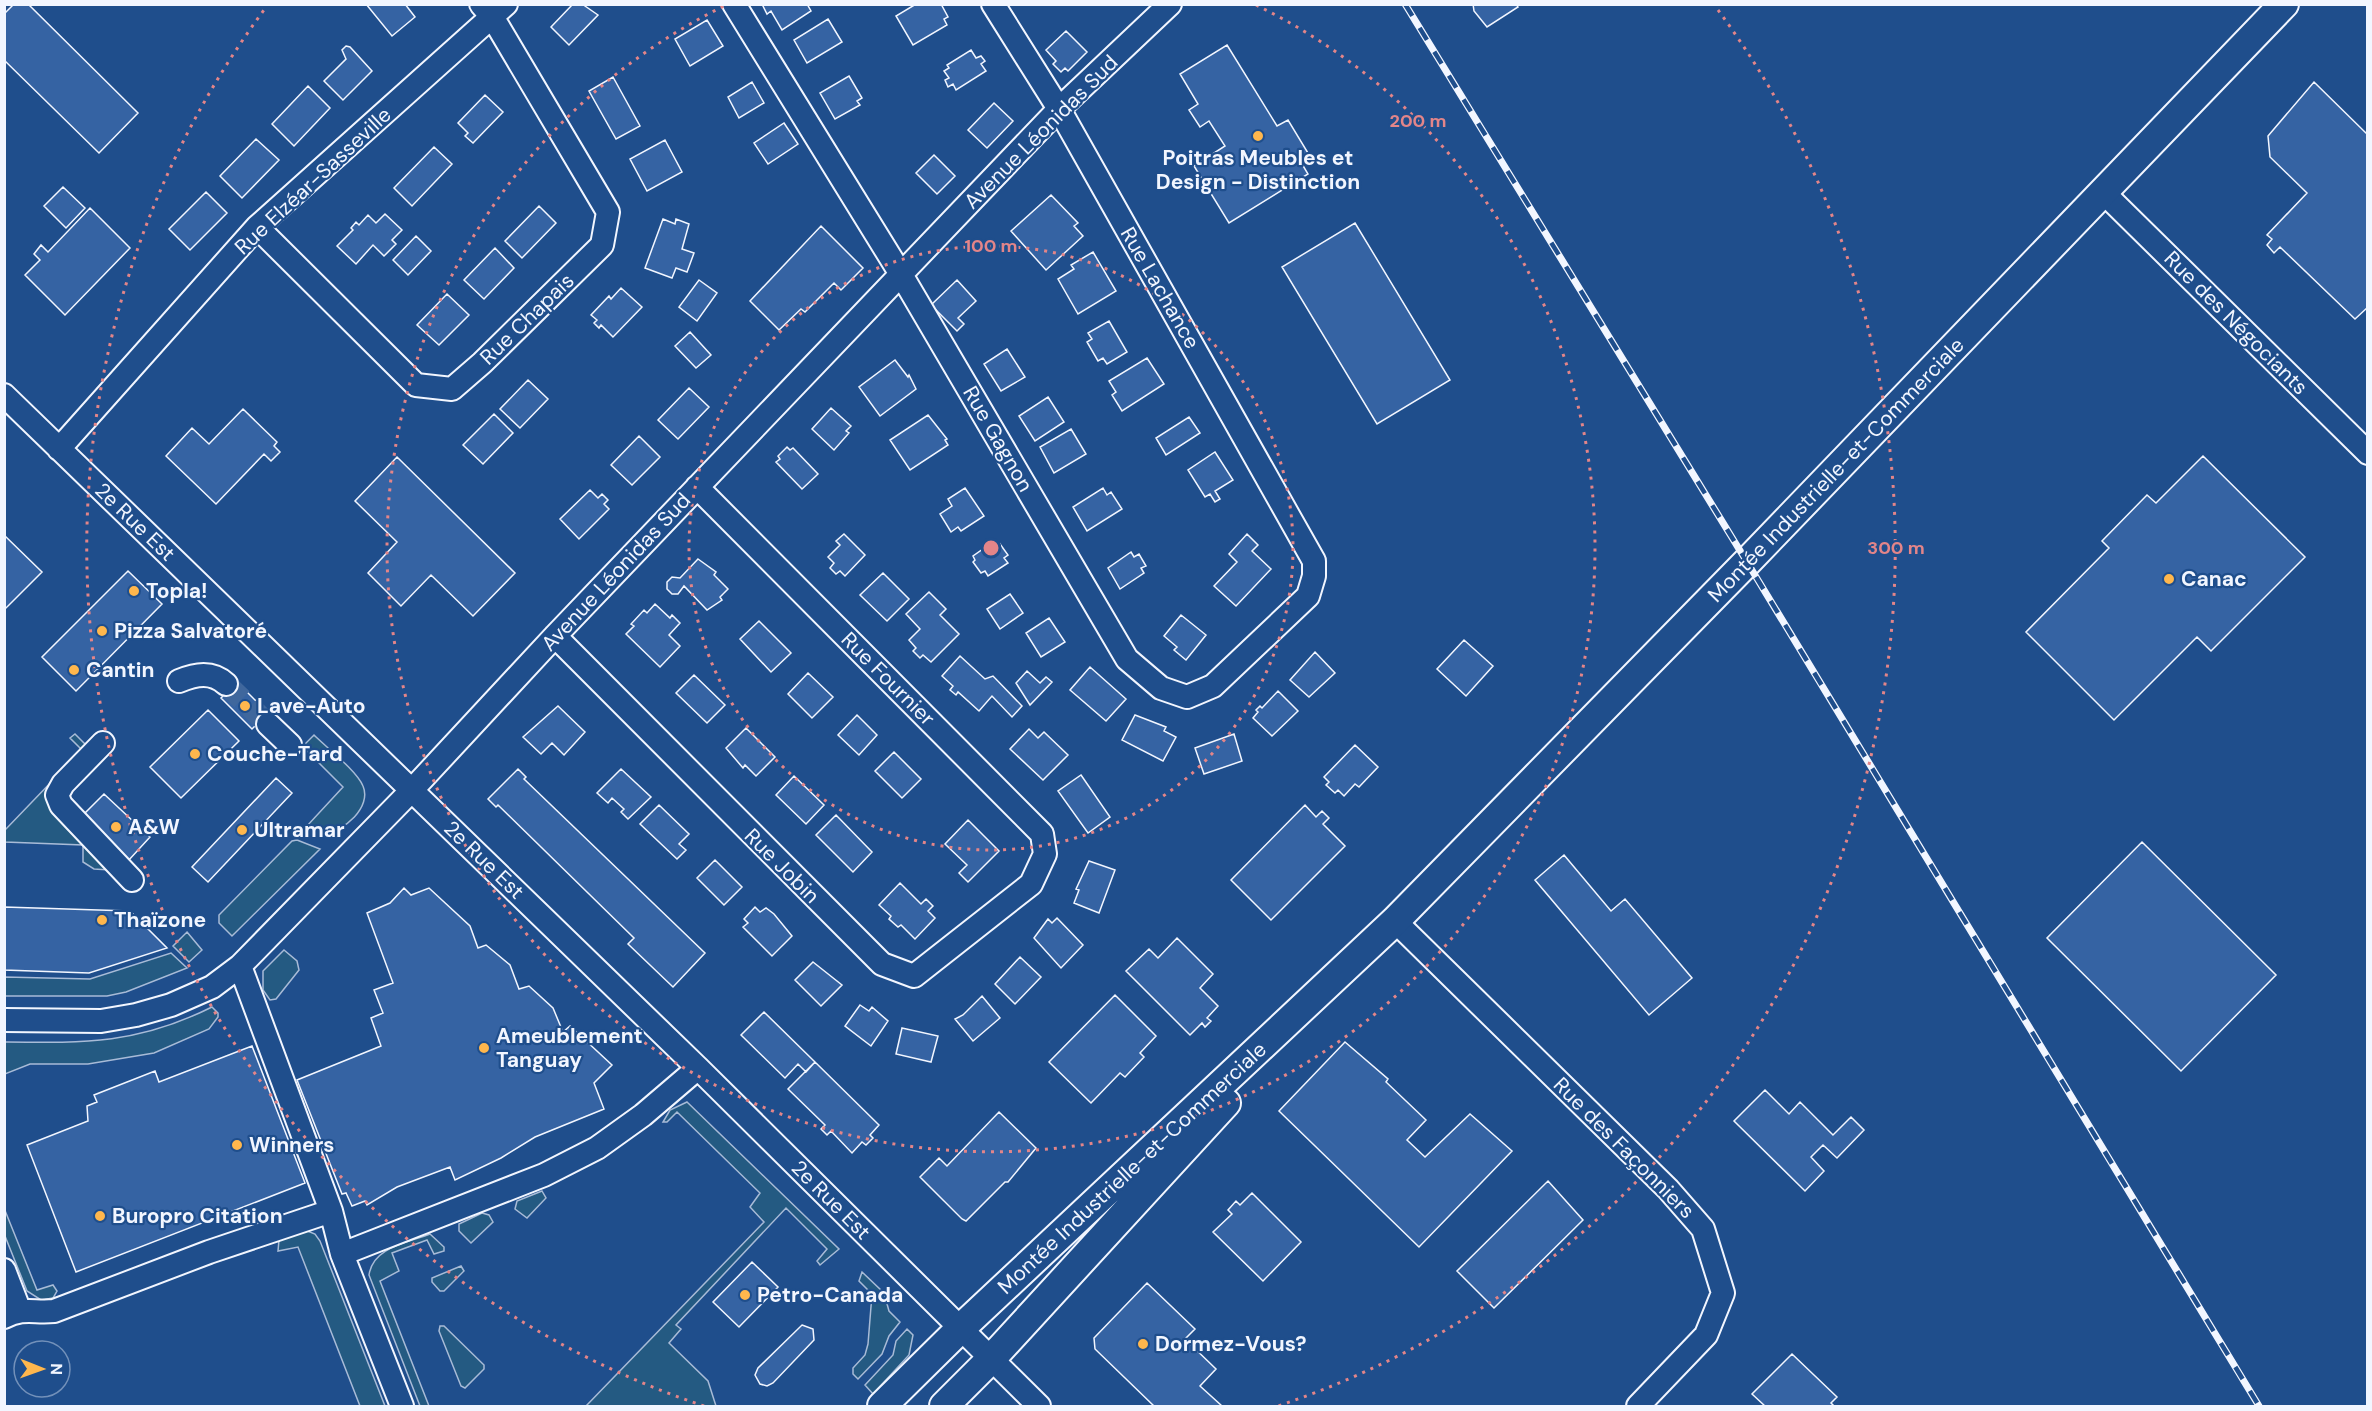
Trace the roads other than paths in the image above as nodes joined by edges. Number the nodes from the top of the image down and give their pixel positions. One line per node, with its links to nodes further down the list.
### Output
1 (734, 4): 9 (street, Rue Gagnon)
2 (993, 4): 6 (street, Rue Lachance)
3 (1170, 4): 6 (street, Avenue Léonidas Sud)
4 (2284, 4): 7 (main road, Montée Industrielle-et-Commerciale)
5 (493, 9): 8 (street, Rue Elzéar-Sasseville); 8 (street, Rue Chapais)
6 (1059, 109): 9 (street, Avenue Léonidas Sud); 14 (street, Rue Lachance)
7 (2104, 193): 12 (street, Rue des Négociants); 24 (main road, Montée Industrielle-et-Commerciale)
8 (257, 227): 11 (street, Rue Elzéar-Sasseville)
9 (902, 276): 13 (street, Avenue Léonidas Sud); 14 (street, Rue Gagnon)
10 (4, 395): 11 (street, 2e Rue Est)
11 (59, 449): 21 (street, 2e Rue Est)
12 (2367, 453)
13 (697, 487): 15 (street, Avenue Léonidas Sud); 23 (street, Rue Fournier)
14 (1314, 576)
15 (555, 636): 21 (street, Avenue Léonidas Sud); 23 (street, Rue Jobin)
16 (180, 681): 17 (street)
17 (226, 684)
18 (268, 724): 20 (street)
19 (103, 744): 22 (street)
20 (290, 745)
21 (411, 791): 25 (street, Avenue Léonidas Sud); 27 (street, 2e Rue Est)
22 (132, 880)
23 (1031, 884)
24 (1389, 926): 32 (main road, Montée Industrielle-et-Commerciale); 33 (main road, Montée Industrielle-et-Commerciale); 38 (street, Rue des Façonniers)
25 (240, 966): 26 (street, Avenue Léonidas Sud); 28 (street)
26 (4, 1020)
27 (698, 1068): 29 (street); 32 (street, 2e Rue Est)
28 (331, 1210): 29 (street); 31 (street)
29 (342, 1254): 34 (street)
30 (4, 1270): 31 (street)
31 (12, 1313)
32 (960, 1329): 33 (street, 2e Rue Est); 35 (main road, Montée Industrielle-et-Commerciale)
33 (991, 1359): 36 (main road, Montée Industrielle-et-Commerciale); 37 (street)
34 (402, 1407)
35 (882, 1407)
36 (944, 1407)
37 (1039, 1407)
38 (1638, 1407)

